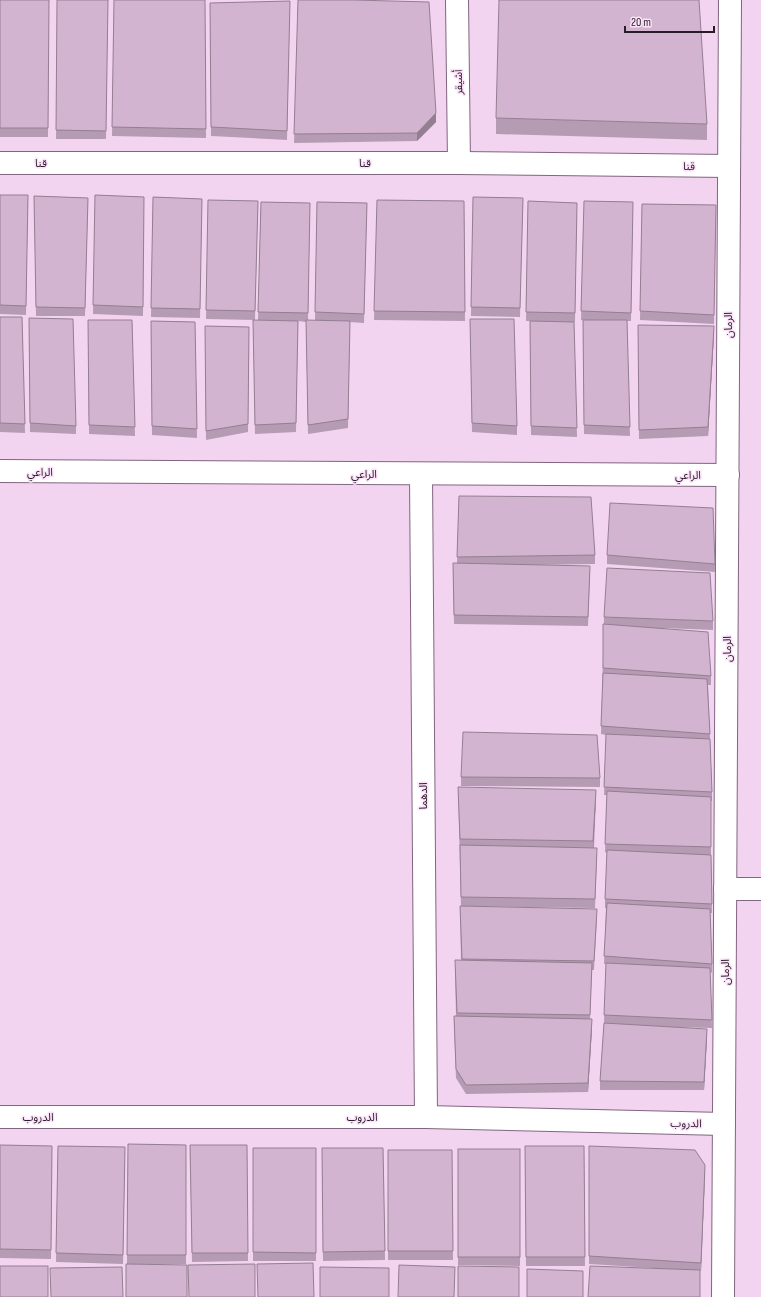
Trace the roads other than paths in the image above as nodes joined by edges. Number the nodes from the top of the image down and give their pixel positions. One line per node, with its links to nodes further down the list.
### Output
1 (457, 0): 4 (street, أشيقر)
2 (730, 0): 5 (street, الرمان)
3 (0, 163): 4 (street, قنا)
4 (458, 163): 5 (street, قنا)
5 (729, 166): 8 (street, الرمان)
6 (0, 472): 7 (street, الراعي)
7 (421, 474): 8 (street, الراعي); 12 (street, الدهما)
8 (728, 475): 9 (street, الرمان)
9 (725, 889): 10 (street); 13 (street, الرمان)
10 (761, 890)
11 (0, 1117): 12 (street, الدروب)
12 (426, 1118): 13 (street, الدروب)
13 (724, 1124): 14 (street, الرمان)
14 (723, 1297)

